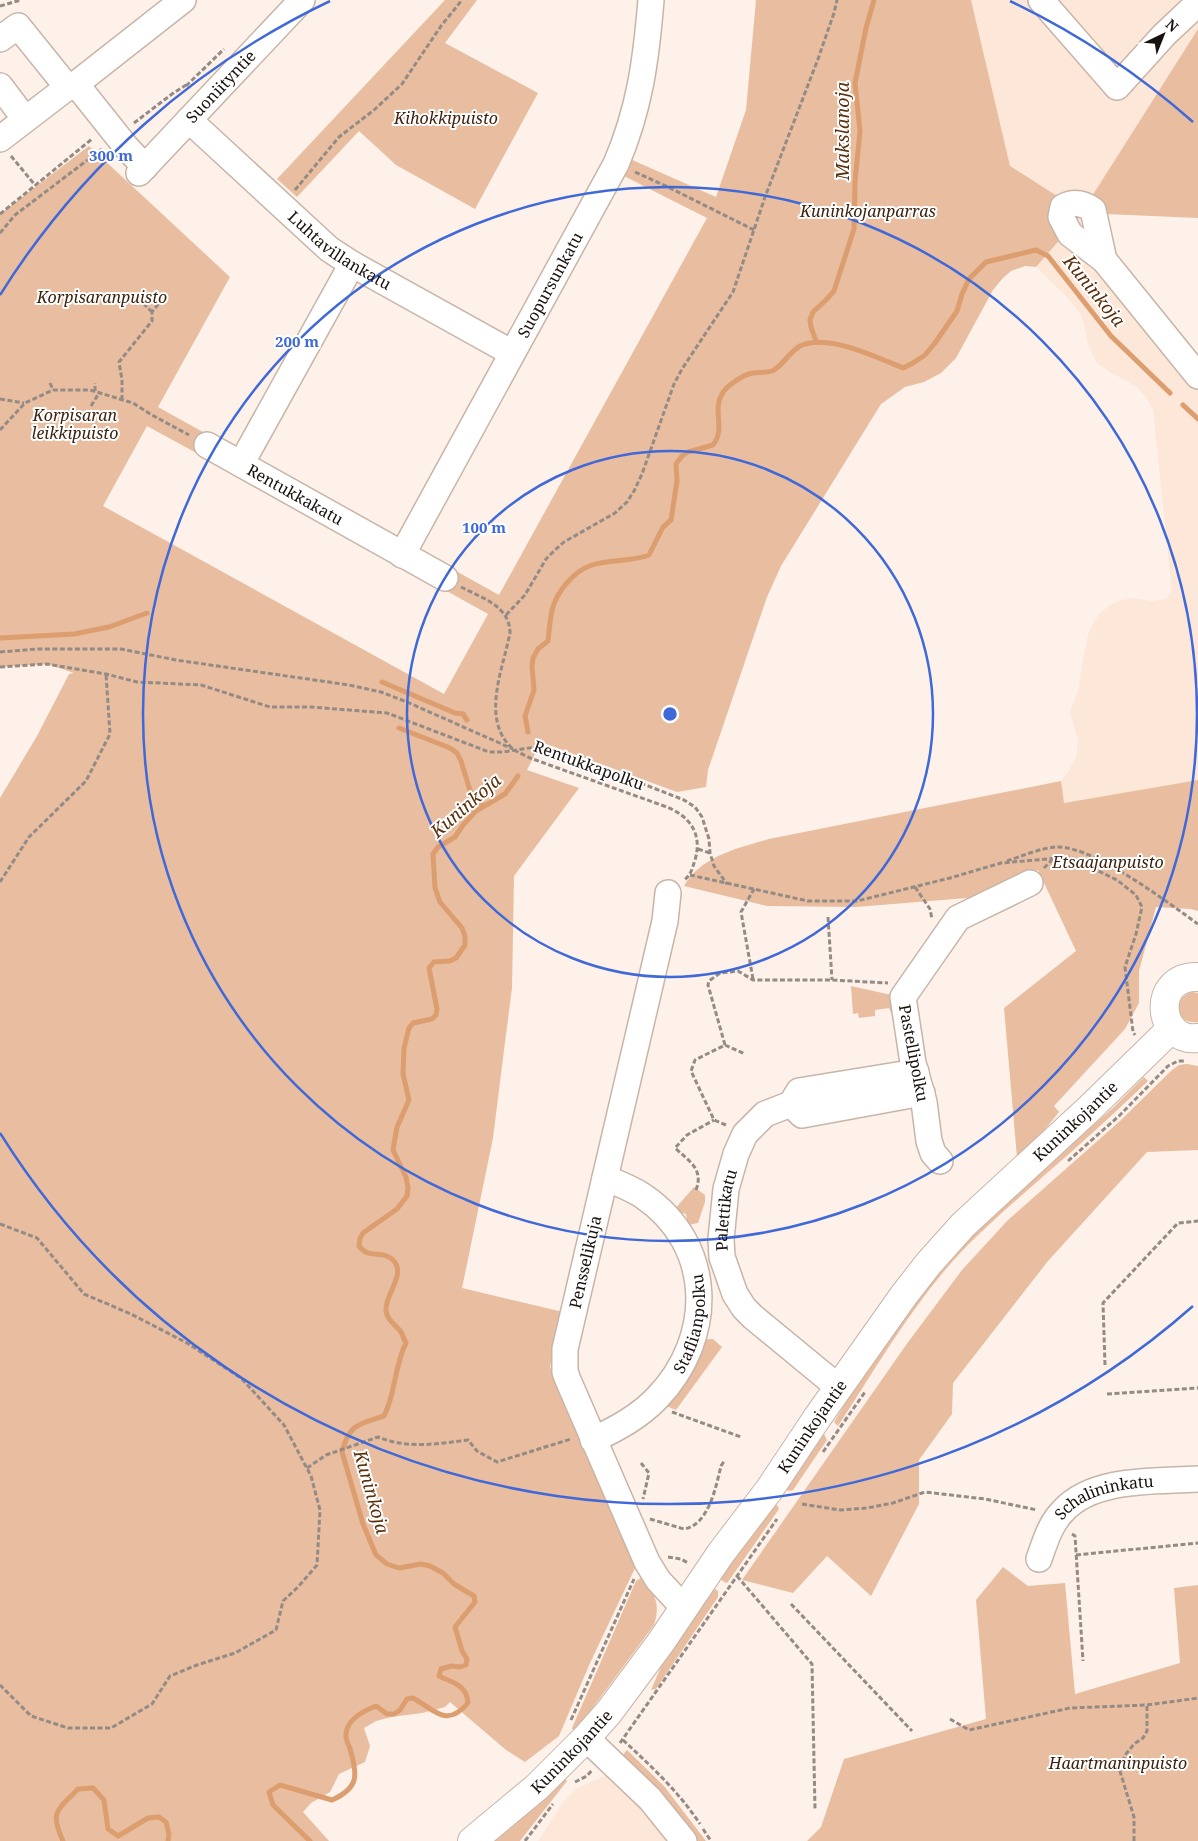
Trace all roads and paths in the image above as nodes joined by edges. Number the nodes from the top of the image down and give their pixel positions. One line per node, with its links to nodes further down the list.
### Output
1 (21, 0): 9 (path)
2 (183, 0): 13 (street)
3 (462, 0): 21 (path)
4 (651, 0): 19 (street, Suopursunkatu)
5 (837, 0): 23 (path)
6 (1041, 0): 7 (street)
7 (1198, 3)
8 (288, 5): 15 (street, Suoniityntie)
9 (0, 6)
10 (0, 39): 13 (street)
11 (186, 85): 16 (path)
12 (0, 86): 14 (street)
13 (72, 86): 14 (street); 16 (street)
14 (25, 119): 18 (street)
15 (189, 120): 16 (street, Suoniityntie); 21 (street, Luhtavillankatu)
16 (118, 136): 24 (path)
17 (92, 139): 20 (path)
18 (5, 147): 20 (path)
19 (616, 164): 23 (path); 30 (street, Suopursunkatu)
20 (35, 185): 22 (path)
21 (281, 206): 26 (street, Luhtavillankatu)
22 (0, 214)
23 (754, 230): 45 (path)
24 (0, 233)
25 (1104, 260): 31 (street)
26 (352, 264): 30 (street, Luhtavillankatu); 42 (street, Rentukkakatu)
27 (138, 298): 29 (path)
28 (163, 298): 29 (path)
29 (152, 312): 37 (path)
30 (512, 353): 43 (street, Suopursunkatu)
31 (1198, 376)
32 (95, 382): 35 (path)
33 (50, 383): 34 (path)
34 (53, 390): 35 (path); 38 (path)
35 (97, 392): 37 (path); 39 (path)
36 (0, 399): 38 (path)
37 (122, 400): 41 (path)
38 (25, 403): 40 (path)
39 (91, 406)
40 (0, 430)
41 (207, 445): 42 (street)
42 (241, 464): 43 (street, Rentukkakatu)
43 (402, 555): 44 (street, Rentukkakatu)
44 (445, 578): 45 (path)
45 (506, 615): 49 (path, Rentukkapolku)
46 (0, 652): 49 (path)
47 (0, 667): 48 (path)
48 (106, 674): 49 (path); 53 (path)
49 (514, 750): 50 (path, Rentukkapolku); 51 (path)
50 (698, 850): 51 (path); 58 (path)
51 (710, 853): 55 (path)
52 (1001, 863): 61 (path)
53 (0, 882)
54 (1030, 883): 70 (street, Pastellipolku)
55 (727, 884)
56 (915, 887): 60 (path)
57 (754, 889): 63 (path)
58 (668, 893): 75 (street, Pensselikuja)
59 (828, 917): 64 (path)
60 (933, 921)
61 (1198, 924)
62 (1198, 978): 66 (main road)
63 (753, 980): 64 (path); 67 (path)
64 (832, 980): 65 (path)
65 (894, 984)
66 (1172, 1028): 68 (main road); 82 (main road, Kuninkojantie)
67 (725, 1045): 69 (path); 71 (path)
68 (1195, 1050): 74 (path)
69 (745, 1054)
70 (919, 1083): 73 (street, Pastellipolku); 79 (street, Palettikatu)
71 (714, 1120): 72 (path); 76 (path)
72 (734, 1128)
73 (940, 1161)
74 (1064, 1164)
75 (605, 1178): 80 (street, Staflianpolku); 88 (street, Pensselikuja)
76 (696, 1190)
77 (1198, 1221): 81 (path)
78 (0, 1224): 92 (path)
79 (724, 1267): 80 (street); 82 (street, Palettikatu)
80 (697, 1273): 86 (street, Staflianpolku)
81 (1104, 1365)
82 (838, 1387): 105 (main road, Kuninkojantie)
83 (868, 1387): 90 (path)
84 (1198, 1388): 85 (path)
85 (1107, 1394)
86 (656, 1400): 87 (path); 88 (street, Staflianpolku)
87 (741, 1437)
88 (592, 1438): 92 (path); 102 (street, Pensselikuja)
89 (725, 1460): 97 (path)
90 (818, 1460)
91 (642, 1463): 94 (path)
92 (307, 1468): 107 (path)
93 (1198, 1479): 98 (street, Schalininkatu)
94 (643, 1502)
95 (802, 1504): 98 (path)
96 (781, 1514): 103 (path)
97 (644, 1517)
98 (1058, 1518): 100 (path); 101 (street, Schalininkatu)
99 (1198, 1543): 100 (path)
100 (1076, 1555): 106 (path)
101 (1039, 1559)
102 (647, 1562): 105 (street, Pensselikuja); 112 (path)
103 (737, 1576): 113 (path); 117 (path)
104 (791, 1604): 111 (path)
105 (684, 1608): 112 (main road, Kuninkojantie)
106 (1083, 1661)
107 (0, 1686)
108 (1198, 1698): 109 (path)
109 (1147, 1705): 110 (path); 121 (path)
110 (950, 1719)
111 (912, 1731)
112 (577, 1733): 118 (main road, Kuninkojantie); 120 (street)
113 (623, 1740)
114 (587, 1776): 115 (path)
115 (569, 1786)
116 (558, 1798): 119 (path)
117 (815, 1809)
118 (472, 1841)
119 (525, 1841)
120 (684, 1841)
121 (1134, 1841)

